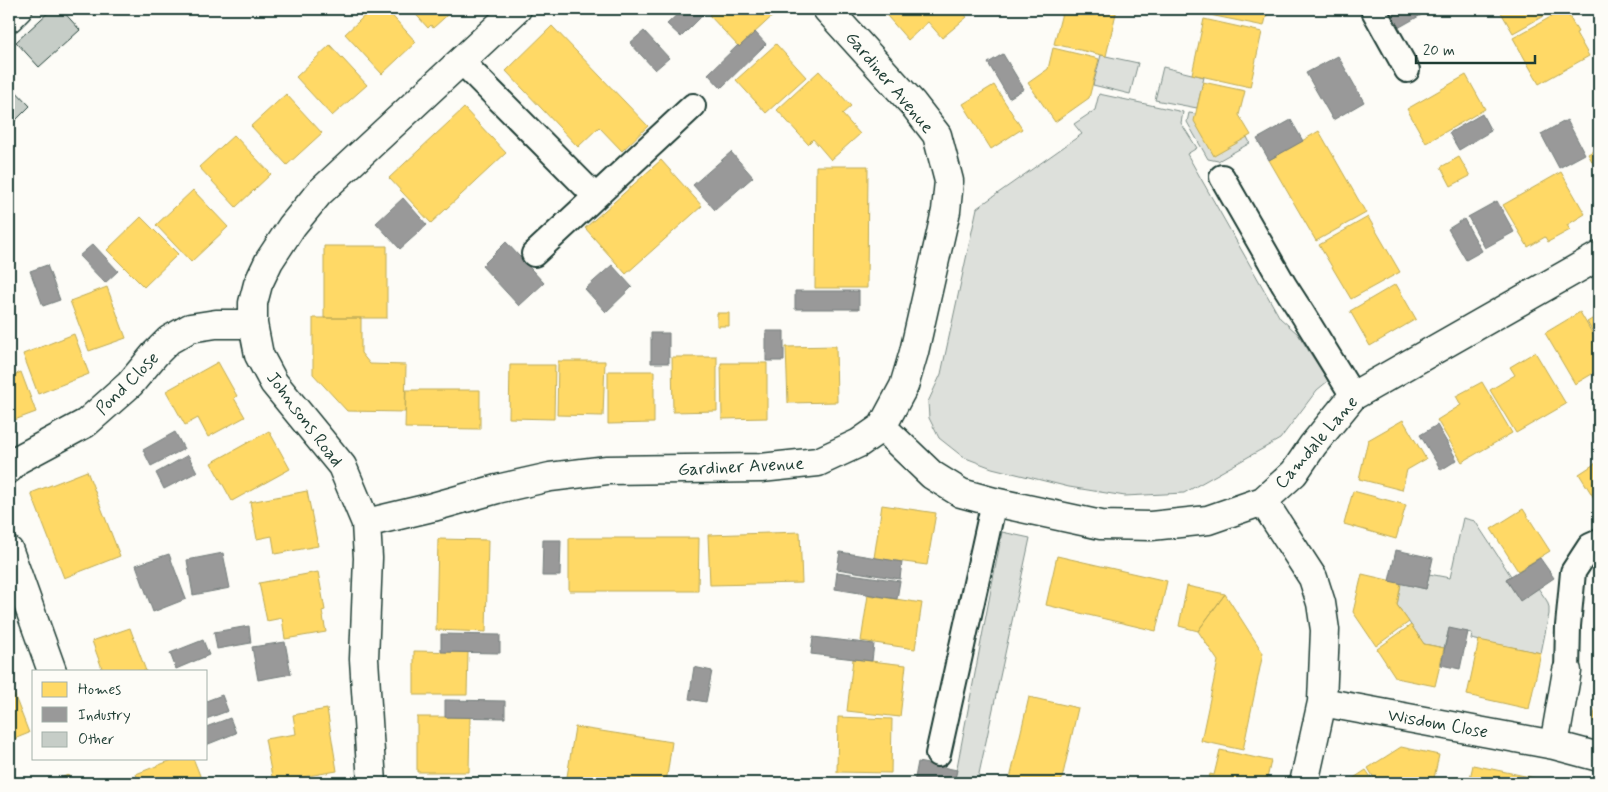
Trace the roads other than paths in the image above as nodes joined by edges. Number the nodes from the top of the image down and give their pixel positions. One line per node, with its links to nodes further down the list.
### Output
1 (18, 9): 5 (street)
2 (517, 9): 6 (street, Johnsons Road)
3 (827, 9): 15 (street, Gardiner Avenue)
4 (1373, 9): 7 (lane)
5 (9, 18)
6 (461, 61): 10 (lane); 13 (street, Johnsons Road)
7 (1407, 70)
8 (692, 106): 10 (lane)
9 (1222, 177): 14 (lane)
10 (595, 196): 11 (lane)
11 (534, 254)
12 (1599, 256): 14 (street, Camdale Lane)
13 (253, 324): 16 (street, Pond Close); 19 (street, Johnsons Road)
14 (1352, 396): 17 (street, Camdale Lane)
15 (882, 427): 18 (street, Camdale Lane); 19 (street, Gardiner Avenue)
16 (9, 469)
17 (1263, 501): 18 (street, Camdale Lane); 24 (street)
18 (994, 502): 26 (lane)
19 (366, 523): 28 (street, Johnsons Road)
20 (1599, 542): 23 (lane)
21 (9, 551): 22 (street)
22 (52, 670)
23 (1567, 670): 25 (street)
24 (1322, 702): 25 (street, Wisdom Close); 29 (street)
25 (1554, 744): 27 (street, Wisdom Close)
26 (938, 754)
27 (1599, 757)
28 (372, 783)
29 (1304, 783)

